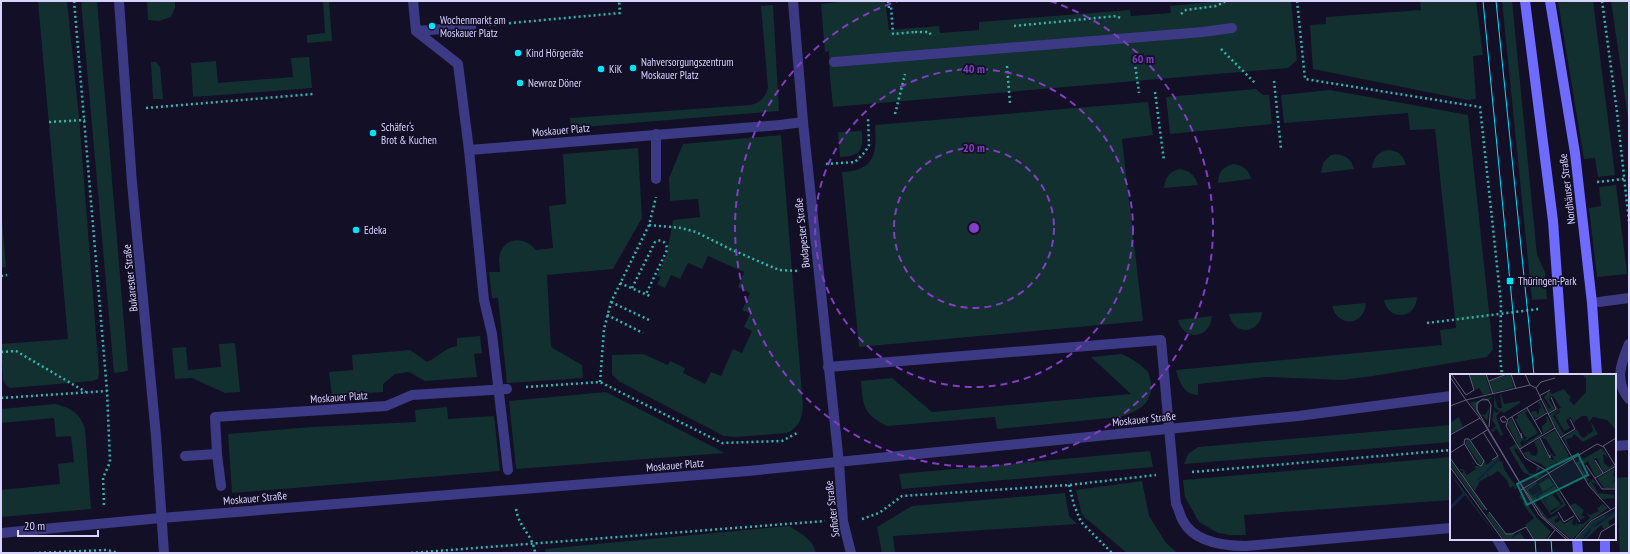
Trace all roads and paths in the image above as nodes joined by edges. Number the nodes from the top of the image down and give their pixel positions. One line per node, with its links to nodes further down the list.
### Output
1 (74, 1): 24 (path)
2 (119, 1): 80 (street, Bukarester Straße)
3 (413, 1): 13 (street)
4 (619, 1): 11 (path)
5 (793, 1): 26 (street, Budapester Straße)
6 (888, 1): 15 (path)
7 (1297, 1): 48 (path)
8 (1525, 1): 57 (main road, Nordhäuser Straße)
9 (1550, 1): 58 (main road, Nordhäuser Straße)
10 (1602, 1): 32 (path)
11 (471, 27): 13 (street)
12 (1232, 28): 14 (street)
13 (416, 32): 29 (street)
14 (1005, 48): 15 (street); 20 (path)
15 (910, 56): 16 (street); 22 (path)
16 (834, 62)
17 (1274, 81): 28 (path)
18 (1156, 92): 30 (path)
19 (312, 94): 21 (path)
20 (1010, 104)
21 (146, 108)
22 (895, 114)
23 (868, 116): 31 (path)
24 (85, 120): 25 (path); 61 (path)
25 (49, 122)
26 (803, 122): 27 (street, Moskauer Platz); 31 (street, Budapester Straße)
27 (656, 134): 29 (street, Moskauer Platz); 33 (street)
28 (1281, 149)
29 (469, 150): 60 (street)
30 (1164, 161)
31 (808, 166): 37 (street, Budapester Straße)
32 (1624, 178): 34 (path); 35 (path)
33 (656, 179): 36 (path)
34 (1592, 182)
35 (1629, 222)
36 (649, 225): 37 (path); 40 (path)
37 (818, 271): 55 (street, Budapester Straße)
38 (7, 275): 39 (path)
39 (1, 276)
40 (620, 283): 41 (path); 45 (path)
41 (632, 288): 42 (path); 42 (path)
42 (646, 294): 43 (path)
43 (651, 297)
44 (1629, 298): 46 (street)
45 (611, 302): 49 (path); 50 (path)
46 (1600, 302)
47 (1539, 309): 48 (path)
48 (1502, 313): 51 (path); 56 (path)
49 (607, 315): 52 (path); 59 (path)
50 (649, 320)
51 (1427, 323)
52 (643, 333)
53 (1629, 344): 65 (street)
54 (1, 352): 62 (path)
55 (828, 367): 66 (street); 73 (street, Budapester Straße)
56 (1502, 374)
57 (1564, 374)
58 (1597, 374)
59 (600, 382): 60 (path); 67 (path)
60 (503, 389): 71 (street, Moskauer Platz); 74 (street)
61 (107, 391): 62 (path); 79 (path)
62 (86, 392): 64 (path)
63 (1450, 396): 66 (street, Moskauer Straße)
64 (1, 398)
65 (1629, 399)
66 (1168, 429): 73 (street, Moskauer Straße); 75 (street)
67 (797, 433)
68 (1629, 445): 69 (street)
69 (1616, 446)
70 (1450, 450): 75 (path)
71 (217, 454): 72 (street); 77 (street, Moskauer Platz)
72 (185, 456)
73 (839, 463): 78 (street, Moskauer Platz); 81 (street, Sofioter Straße)
74 (508, 470)
75 (1174, 474): 76 (path); 82 (street)
76 (1069, 485): 81 (path); 95 (path)
77 (221, 486)
78 (512, 490): 80 (street, Moskauer Straße); 87 (path)
79 (104, 508)
80 (161, 518): 83 (street, Moskauer Straße); 91 (street, Bukarester Straße)
81 (844, 520): 87 (path); 94 (street, Sofioter Straße)
82 (1450, 528)
83 (1, 533)
84 (1498, 540): 96 (street)
85 (1577, 540): 97 (main road)
86 (1605, 540): 98 (main road)
87 (534, 544): 92 (path); 93 (path)
88 (98, 552): 89 (path); 90 (path)
89 (34, 553)
90 (119, 553)
91 (164, 553)
92 (411, 553)
93 (535, 553)
94 (850, 553)
95 (1112, 553)
96 (1505, 553)
97 (1578, 553)
98 (1605, 553)

